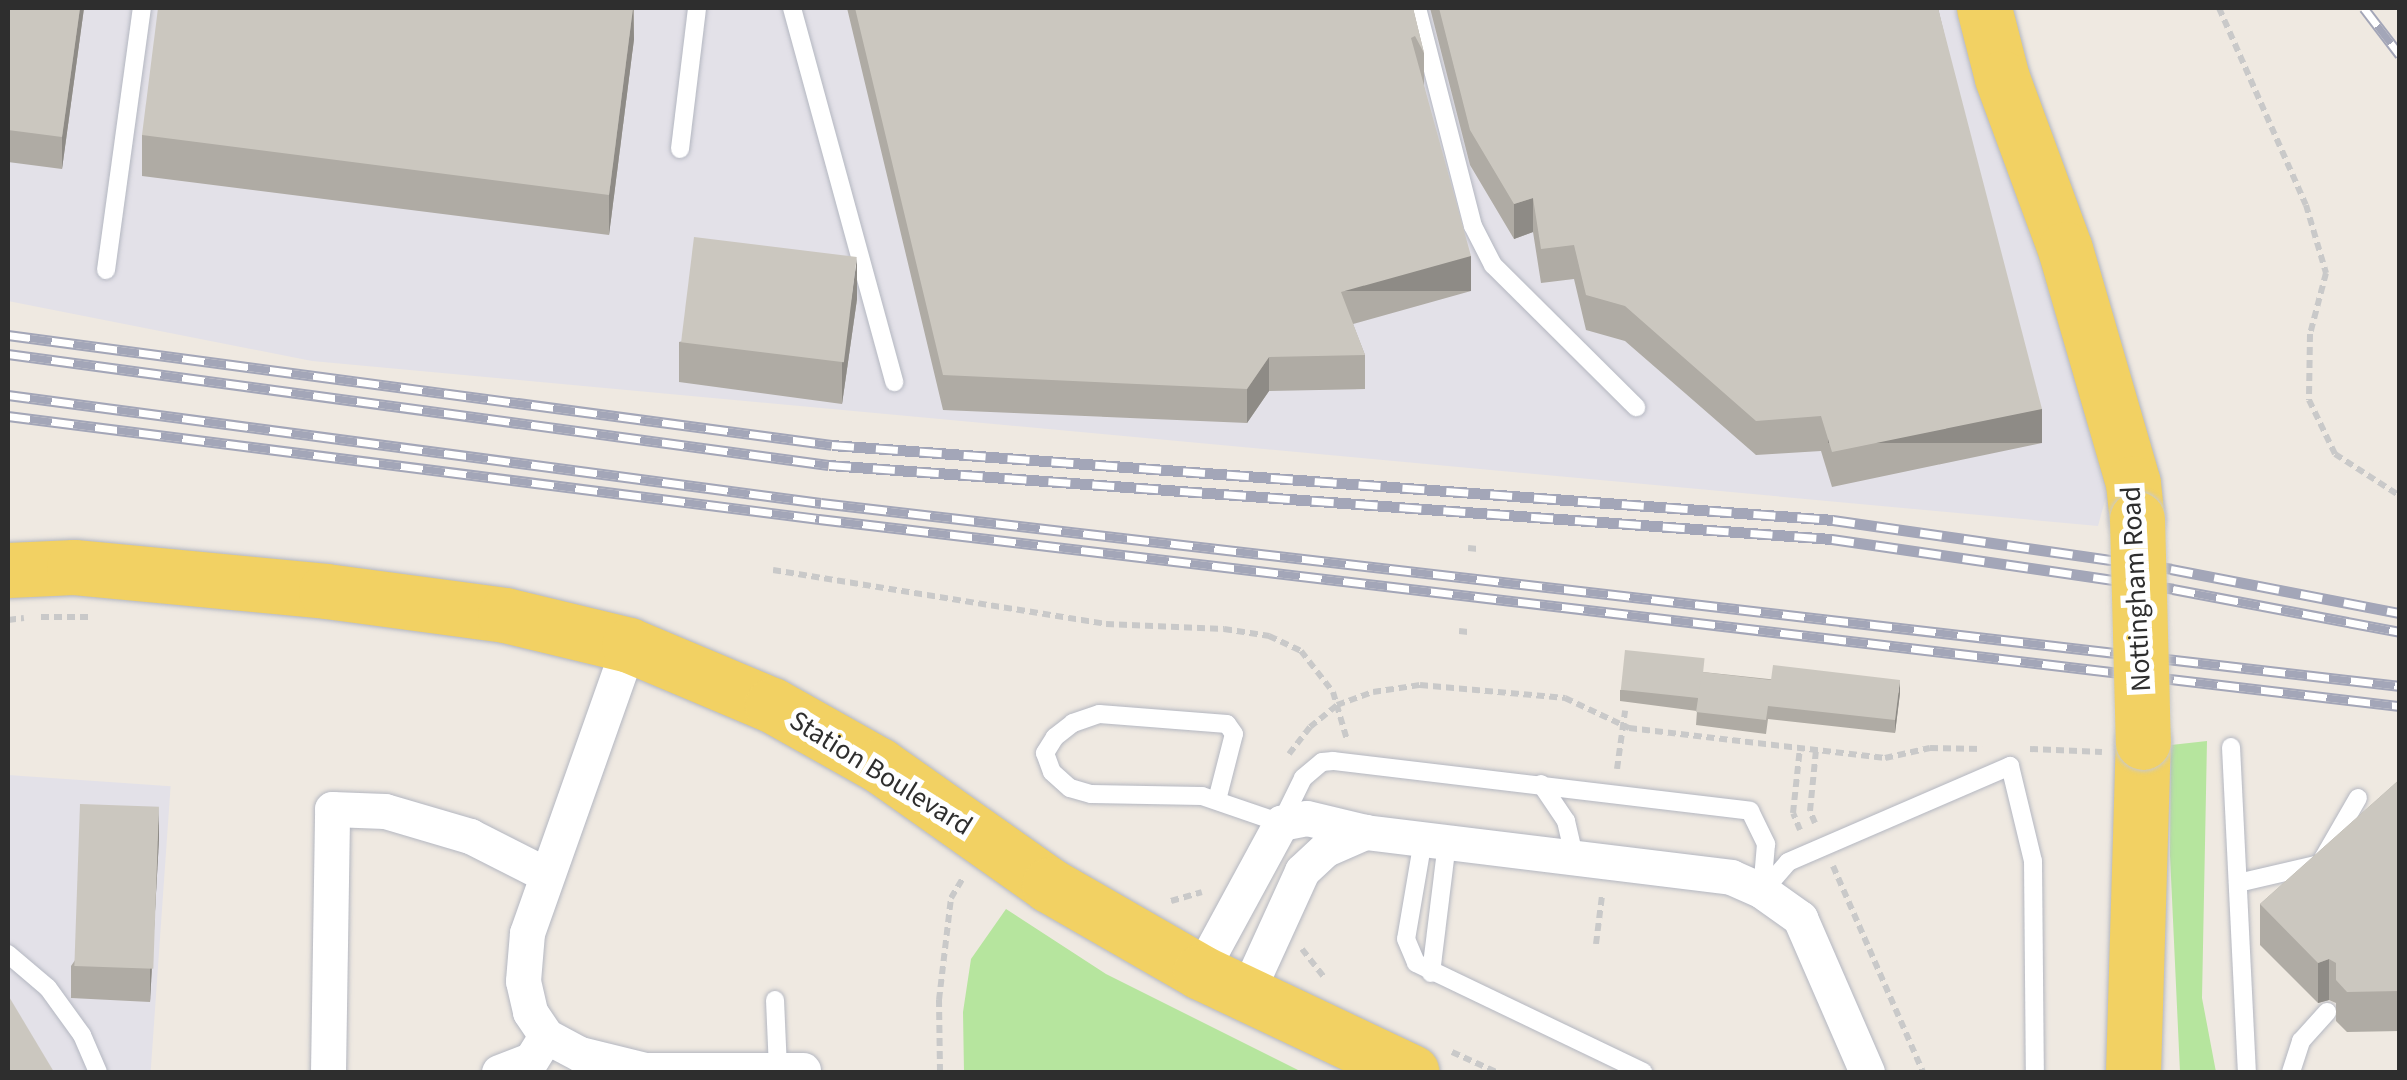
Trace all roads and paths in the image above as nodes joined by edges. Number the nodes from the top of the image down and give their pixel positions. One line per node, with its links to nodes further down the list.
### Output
1 (142, 8): 8 (lane)
2 (697, 8): 7 (lane)
3 (792, 8): 9 (lane)
4 (1416, 8): 10 (lane)
5 (1984, 8): 55 (main road, Nottingham Road, bridge)
6 (2219, 8): 11 (path)
7 (680, 150)
8 (106, 270)
9 (894, 382)
10 (1636, 407)
11 (2400, 496)
12 (8, 570): 14 (main road, Station Boulevard)
13 (772, 570): 15 (path)
14 (629, 645): 31 (street); 39 (main road, Station Boulevard)
15 (1338, 705): 19 (path); 21 (path); 25 (path)
16 (2231, 746): 32 (lane)
17 (1985, 749): 19 (path)
18 (2022, 749): 20 (path)
19 (1816, 750): 28 (path)
20 (2078, 750)
21 (1354, 763): 22 (lane); 25 (lane)
22 (1541, 784): 29 (lane); 33 (lane)
23 (2358, 798): 32 (lane)
24 (1217, 800): 24 (lane); 25 (lane)
25 (1270, 818): 26 (street); 35 (street)
26 (1366, 832): 27 (street); 36 (street)
27 (1435, 841): 29 (street); 38 (lane); 38 (lane)
28 (1825, 847): 33 (lane); 53 (path); 54 (lane)
29 (1574, 856): 33 (street)
30 (970, 866): 49 (path)
31 (545, 874): 43 (street); 47 (street)
32 (2238, 883): 56 (lane)
33 (1762, 891): 52 (street)
34 (1199, 894): 35 (path)
35 (1234, 911): 39 (street)
36 (1276, 932): 39 (street); 40 (path)
37 (8, 954): 46 (lane)
38 (1431, 972): 51 (lane)
39 (1223, 983): 44 (main road, Station Boulevard)
40 (1333, 987)
41 (775, 1000): 45 (lane)
42 (2327, 1012): 57 (lane)
43 (546, 1036): 45 (street); 48 (street)
44 (1430, 1062): 50 (path)
45 (790, 1070)
46 (98, 1072)
47 (328, 1072)
48 (499, 1072)
49 (940, 1072)
50 (1496, 1072)
51 (1643, 1072)
52 (1867, 1072)
53 (1923, 1072)
54 (2036, 1072)
55 (2132, 1072)
56 (2247, 1072)
57 (2291, 1072)

